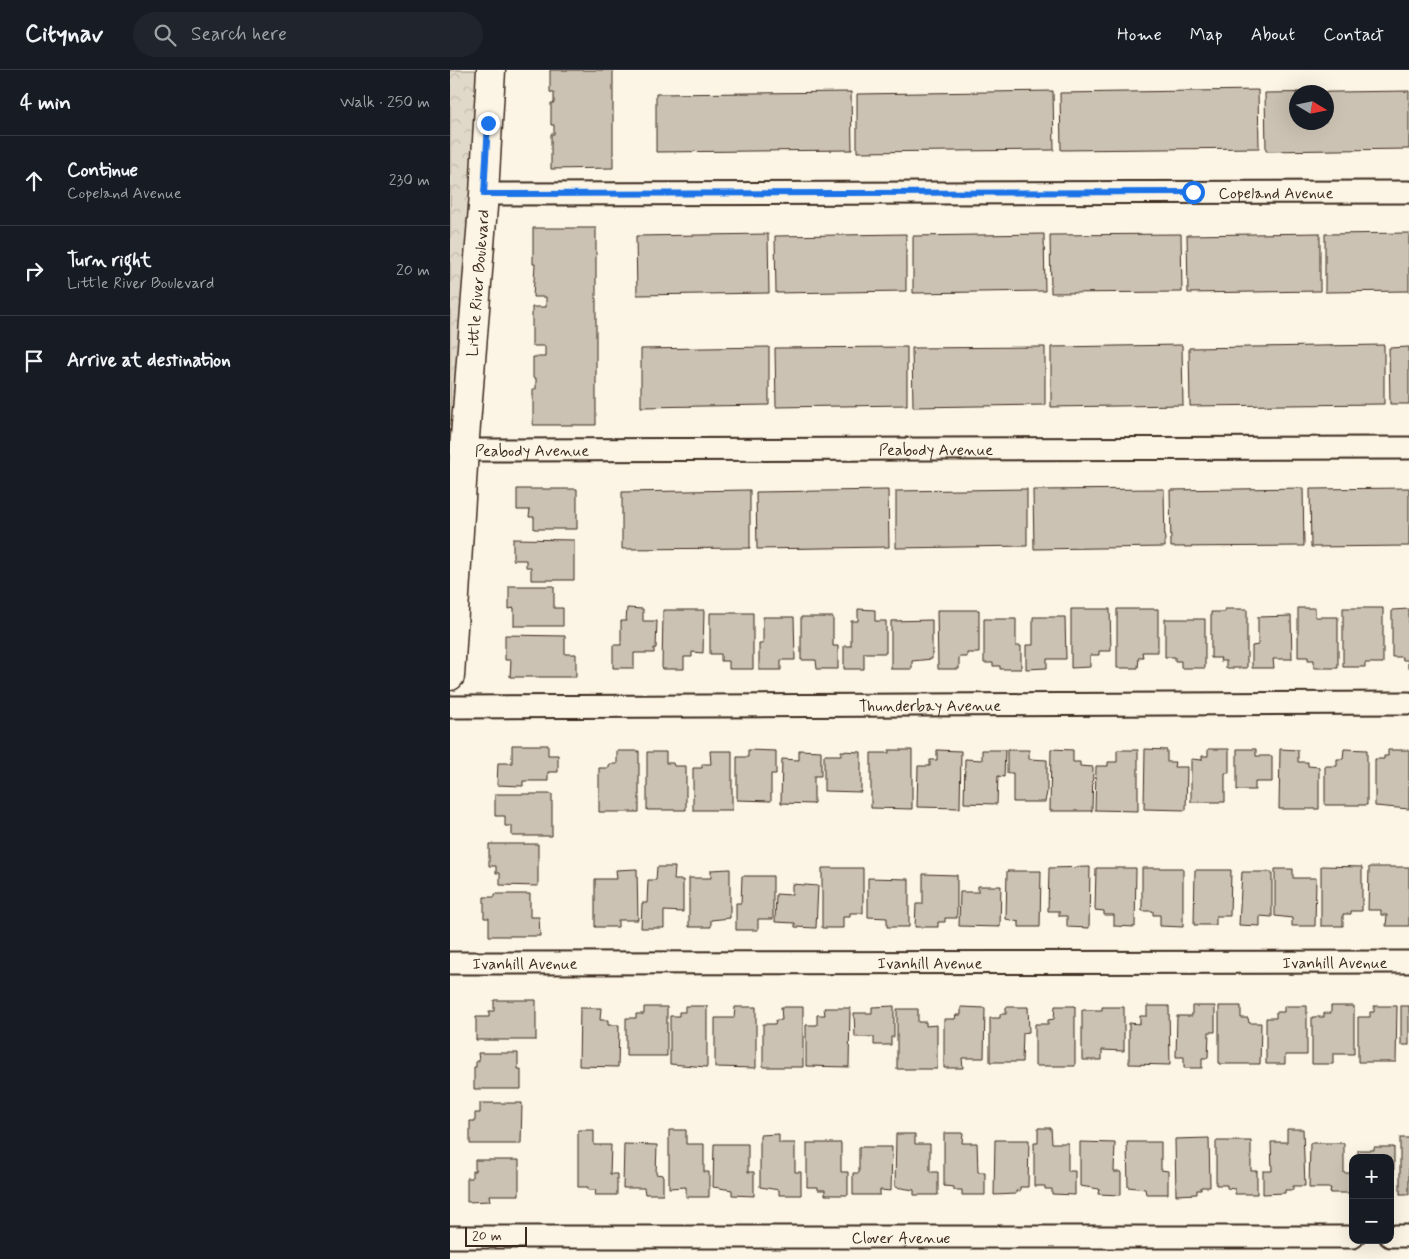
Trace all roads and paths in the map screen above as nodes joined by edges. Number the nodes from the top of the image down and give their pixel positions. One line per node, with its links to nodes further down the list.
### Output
1 (491, 70): 3 (street, Little River Boulevard)
2 (1409, 192): 3 (street, Copeland Avenue)
3 (484, 194): 5 (street, Little River Boulevard)
4 (1409, 448): 5 (street, Peabody Avenue)
5 (464, 450): 6 (street, Little River Boulevard)
6 (450, 676)
7 (1409, 702): 8 (street, Thunderbay Avenue)
8 (450, 707)
9 (1409, 962): 10 (street, Ivanhill Avenue)
10 (450, 963)
11 (1349, 1236): 14 (street, Clover Avenue)
12 (1394, 1236): 13 (street)
13 (1409, 1236)
14 (450, 1237)

